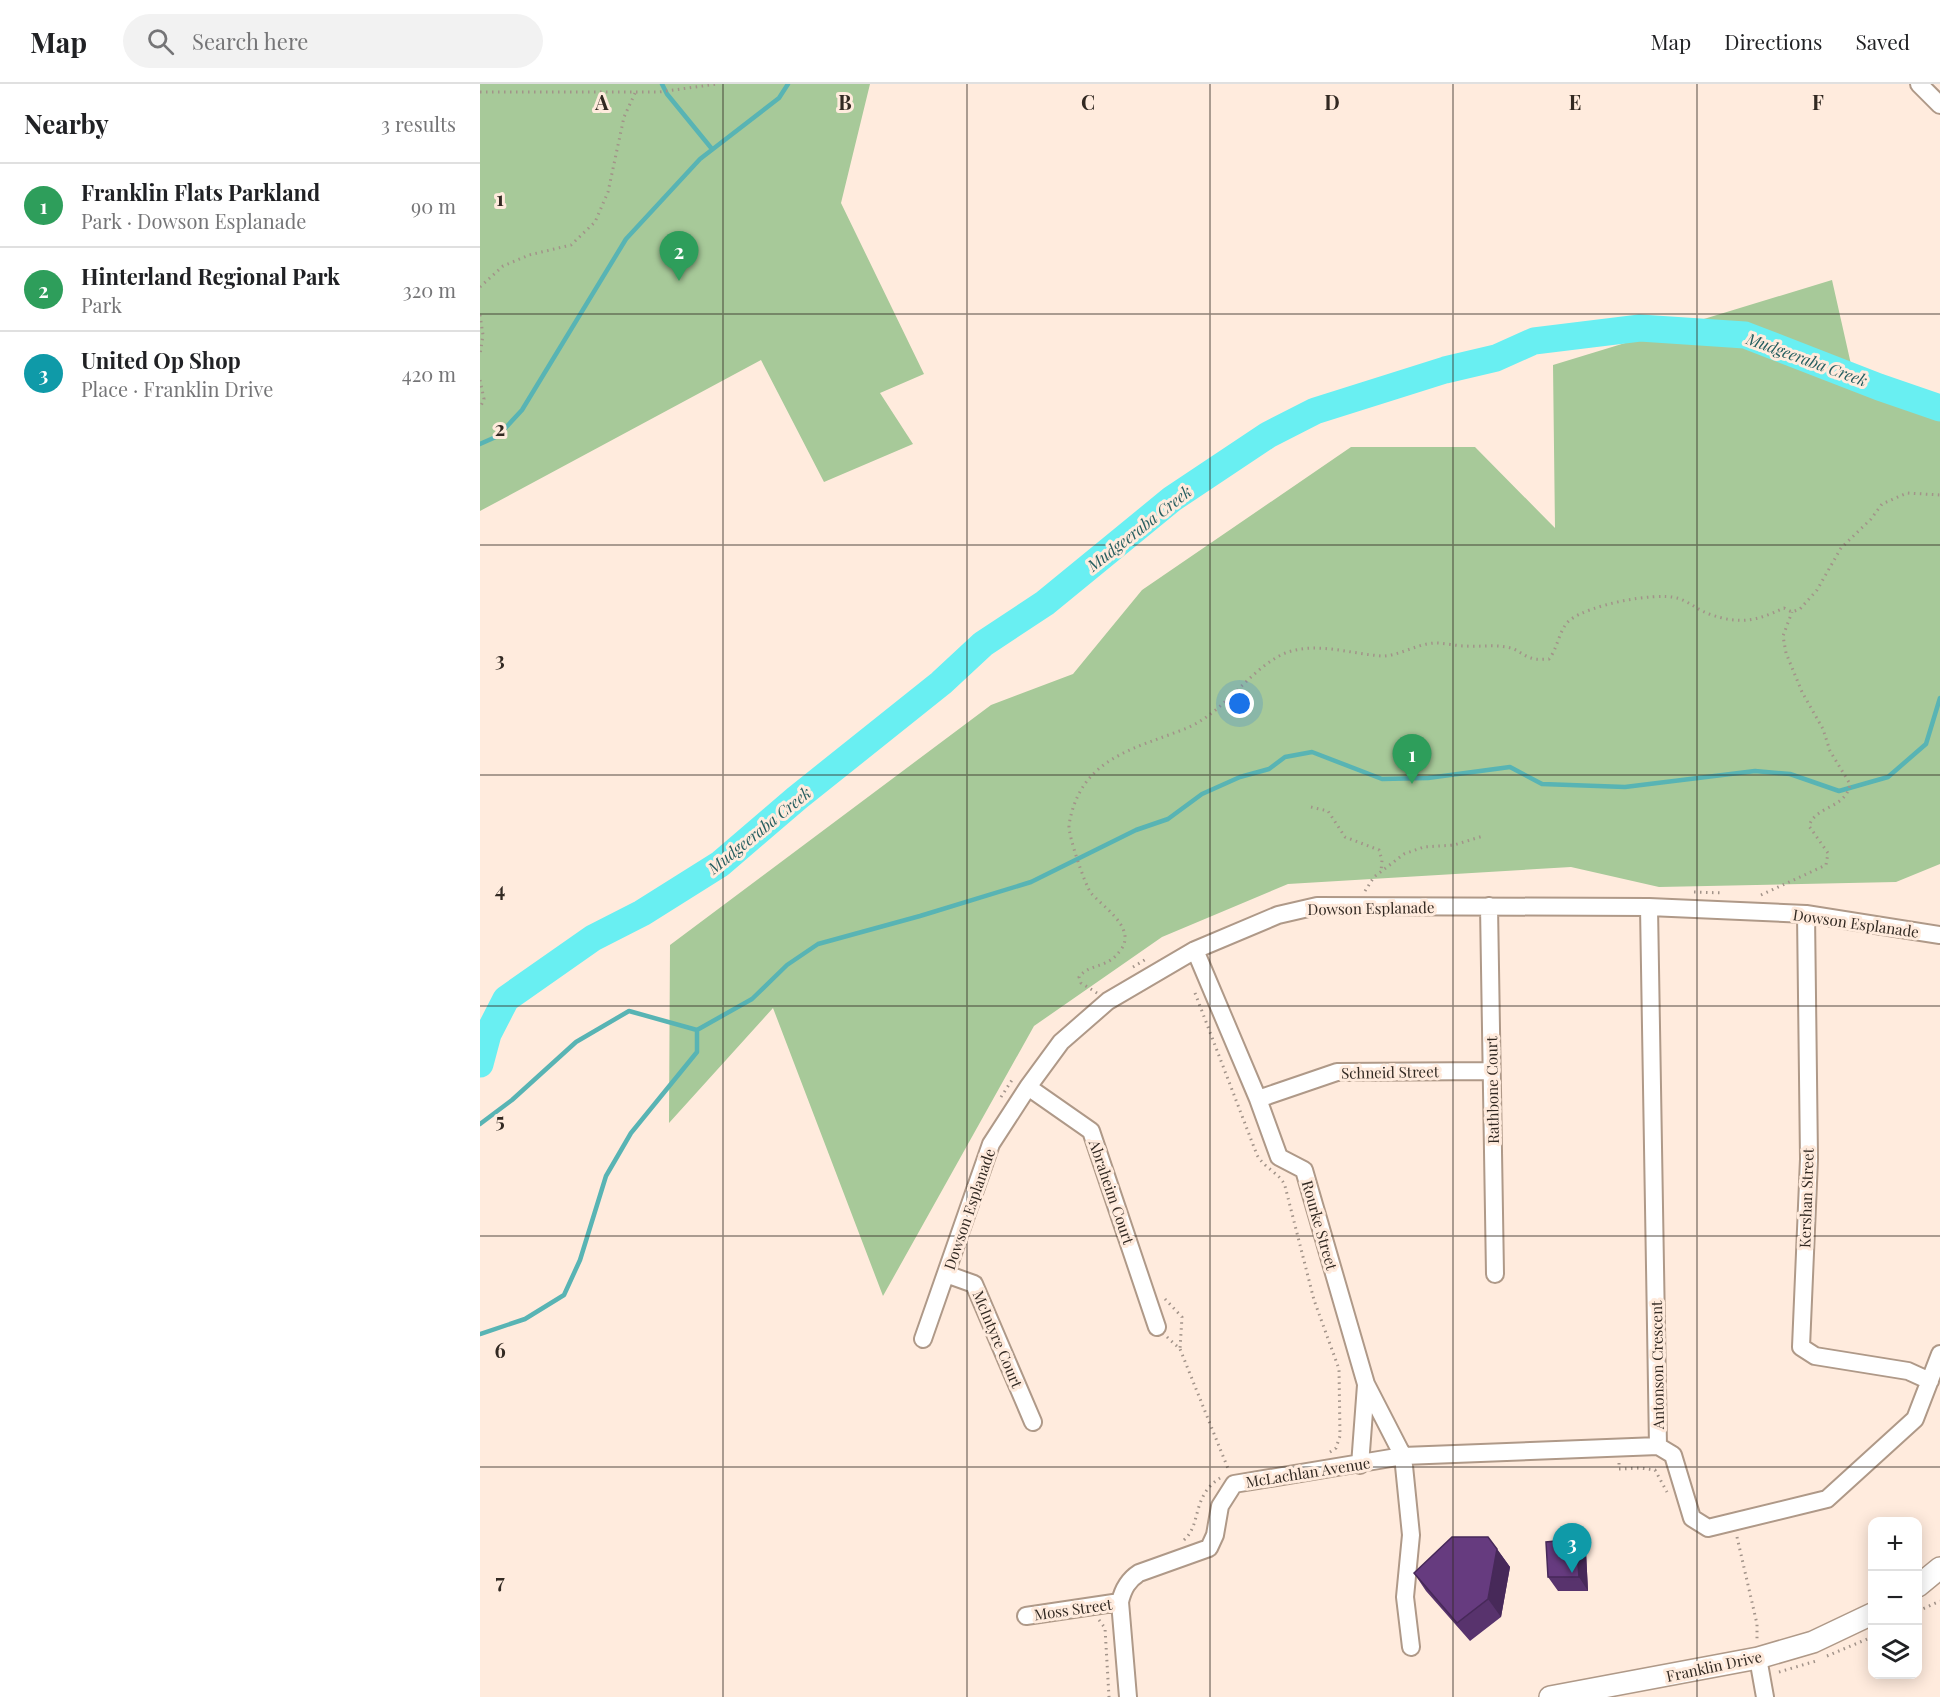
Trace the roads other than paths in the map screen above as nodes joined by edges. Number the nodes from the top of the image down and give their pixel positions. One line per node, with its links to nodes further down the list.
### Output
1 (1919, 84): 2 (street)
2 (1940, 105)
3 (1489, 906): 4 (street, Dowson Esplanade); 7 (street, Dowson Esplanade); 8 (street, Rathbone Court)
4 (1648, 907): 5 (street, Dowson Esplanade); 19 (street, Antonson Crescent)
5 (1806, 914): 6 (street, Dowson Esplanade); 16 (street, Kershan Street)
6 (1940, 935)
7 (1196, 950): 9 (street, Dowson Esplanade); 10 (street, Rourke Street)
8 (1491, 1071): 10 (street, Schneid Street); 12 (street, Rathbone Court)
9 (1028, 1087): 11 (street, Dowson Esplanade); 13 (street, Abraheim Court)
10 (1258, 1099): 17 (street, Rourke Street)
11 (946, 1274): 14 (street, Dowson Esplanade); 18 (street, McIntyre Court)
12 (1495, 1275)
13 (1157, 1327)
14 (923, 1340)
15 (1940, 1354): 16 (street, Antonson Crescent)
16 (1930, 1381): 19 (street, Antonson Crescent)
17 (1366, 1384): 20 (street, Rourke Street); 21 (street, Rourke Street)
18 (1034, 1422)
19 (1658, 1446): 20 (street, McLachlan Avenue)
20 (1403, 1456): 21 (street, McLachlan Avenue); 27 (street)
21 (1360, 1465): 24 (street, McLachlan Avenue)
22 (1940, 1568): 23 (main road)
23 (1922, 1582)
24 (1120, 1602): 25 (street, Moss Street); 29 (street)
25 (1026, 1616)
26 (1868, 1616): 28 (main road, Franklin Drive)
27 (1411, 1647)
28 (1758, 1658): 30 (main road, Franklin Drive); 31 (street)
29 (1128, 1697)
30 (1550, 1697)
31 (1765, 1697)

